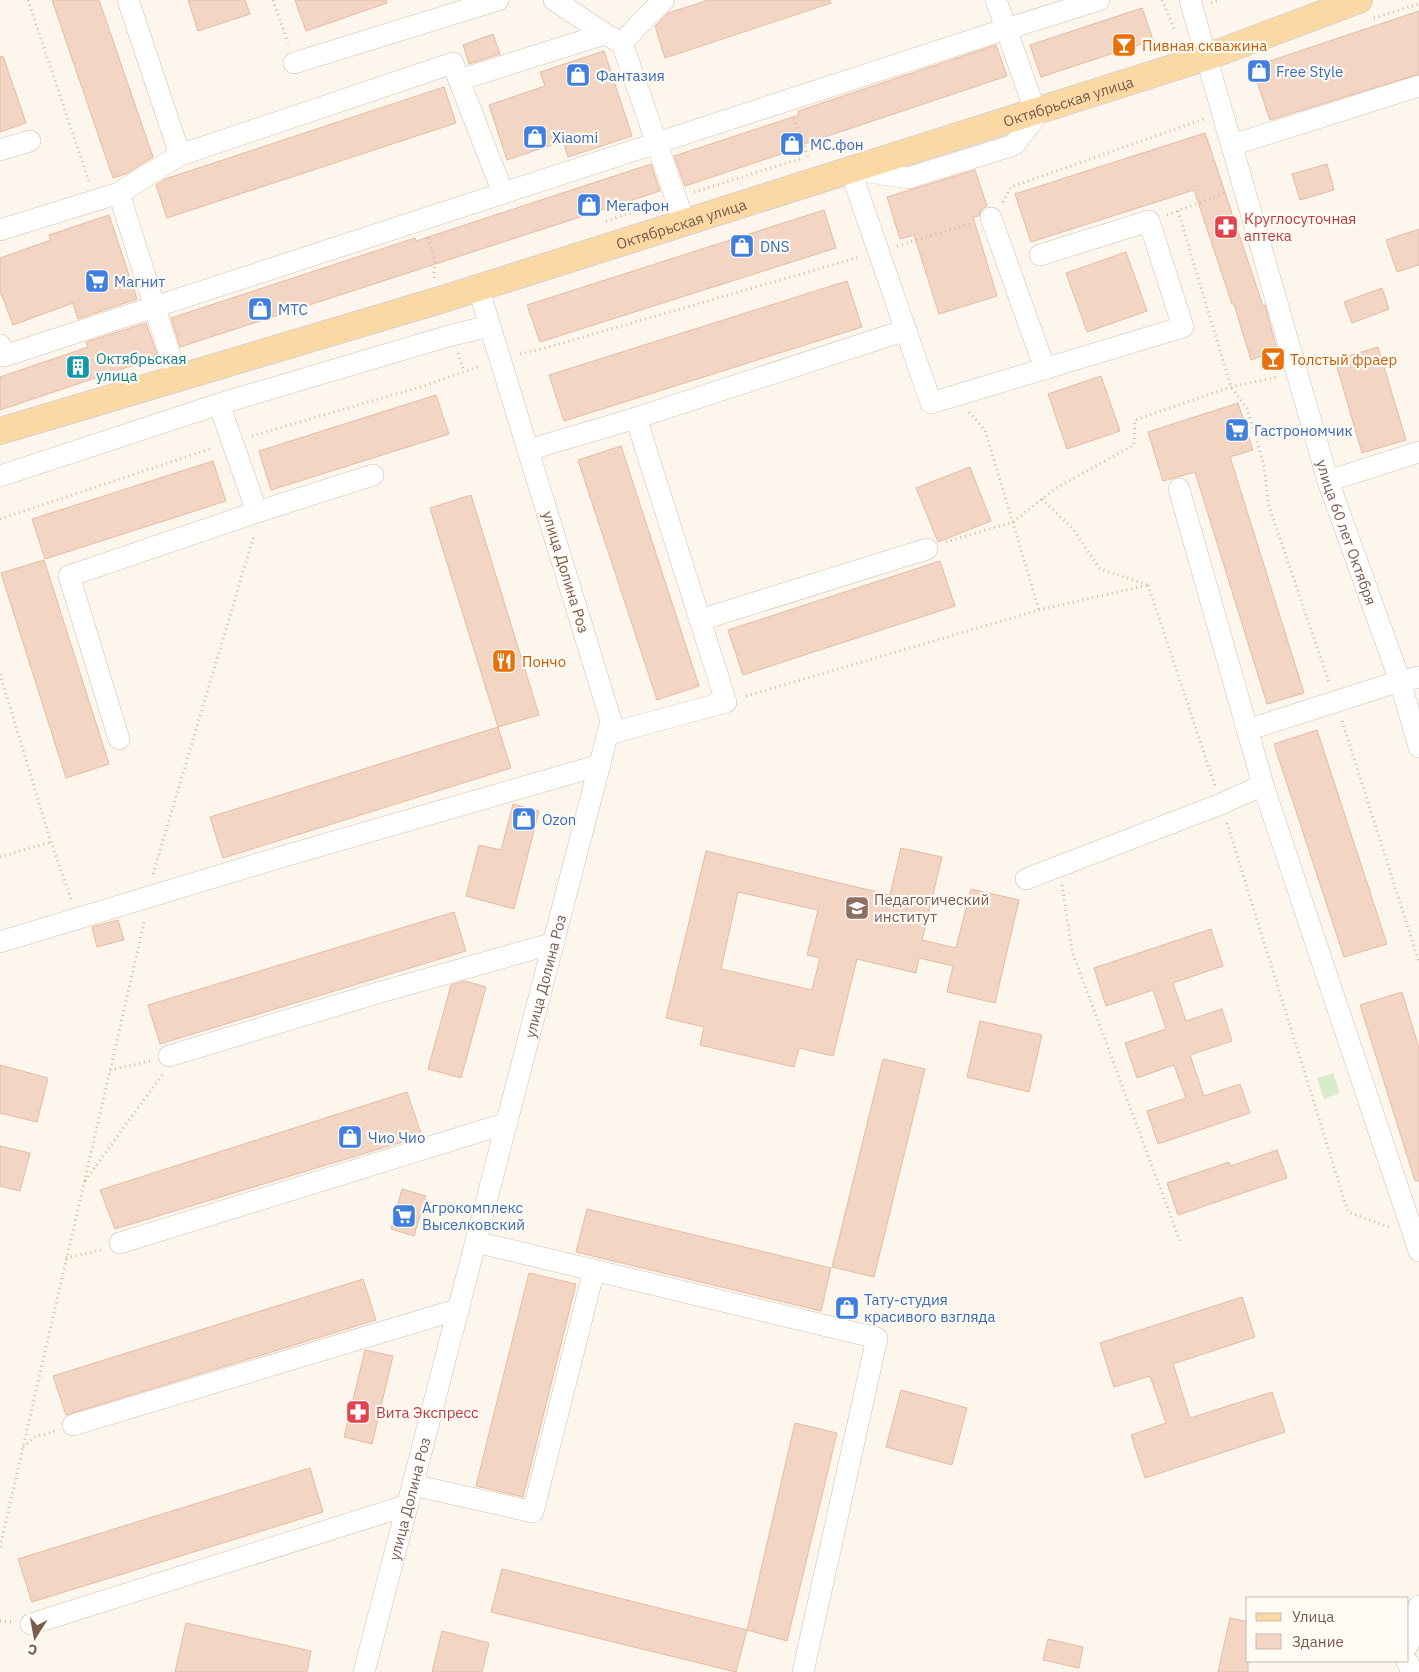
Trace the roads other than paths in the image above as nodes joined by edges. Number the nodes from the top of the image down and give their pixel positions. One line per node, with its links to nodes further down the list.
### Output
1 (128, 0): 20 (street)
2 (498, 0): 12 (street)
3 (554, 0): 10 (street)
4 (664, 0): 10 (street)
5 (996, 0): 9 (street)
6 (1099, 0): 9 (street)
7 (1190, 0): 11 (street, улица 60 лет Октября)
8 (1366, 9): 11 (main road, Октябрьская улица)
9 (1006, 29): 15 (street); 17 (street)
10 (613, 38): 13 (street); 17 (street)
11 (1207, 57): 15 (main road, Октябрьская улица); 18 (street, улица 60 лет Октября)
12 (294, 63)
13 (460, 80): 20 (street); 23 (street)
14 (1419, 86): 18 (street)
15 (1039, 110): 21 (main road, Октябрьская улица)
16 (30, 141): 19 (street)
17 (656, 143): 23 (street); 25 (street)
18 (1232, 144): 42 (street, улица 60 лет Октября)
19 (0, 150)
20 (180, 155): 22 (street)
21 (850, 169): 25 (main road, Октябрьская улица); 31 (street)
22 (119, 193): 26 (street); 29 (street)
23 (503, 193): 29 (street)
24 (991, 218): 33 (street)
25 (684, 222): 28 (main road, Октябрьская улица)
26 (0, 230)
27 (1040, 255): 33 (street)
28 (478, 287): 30 (street, улица Долина Роз); 34 (main road, Октябрьская улица)
29 (155, 307): 32 (street); 34 (street)
30 (490, 326): 35 (street); 38 (street, улица Долина Роз)
31 (906, 330): 33 (street); 36 (street)
32 (0, 345)
33 (1044, 369)
34 (177, 378): 37 (main road, Октябрьская улица)
35 (219, 404): 41 (street); 44 (street)
36 (636, 418): 38 (street); 46 (street)
37 (0, 431)
38 (528, 450): 49 (street, улица Долина Роз)
39 (1419, 452): 42 (street)
40 (373, 475): 44 (street)
41 (0, 476)
42 (1328, 481): 47 (street, улица 60 лет Октября)
43 (1179, 489): 48 (street)
44 (257, 512): 50 (street)
45 (927, 548): 46 (street)
46 (700, 620): 49 (street)
47 (1410, 679): 48 (street); 51 (street, улица 60 лет Октября)
48 (1248, 730): 53 (street)
49 (608, 734): 52 (street, улица Долина Роз)
50 (119, 739)
51 (1419, 747)
52 (600, 765): 55 (street); 56 (street, улица Долина Роз)
53 (1262, 785): 54 (street); 61 (street)
54 (1026, 878)
55 (0, 942)
56 (554, 943): 57 (street); 58 (street, улица Долина Роз)
57 (169, 1056)
58 (507, 1123): 59 (street, улица Долина Роз); 60 (street)
59 (476, 1242): 62 (street); 63 (street, улица Долина Роз)
60 (120, 1243)
61 (1416, 1244)
62 (594, 1270): 65 (street); 71 (street)
63 (459, 1309): 64 (street); 65 (street, улица Долина Роз)
64 (73, 1425)
65 (413, 1485): 66 (street, улица Долина Роз)
66 (408, 1505): 68 (street); 70 (street, улица Долина Роз)
67 (1419, 1606): 69 (street)
68 (31, 1624)
69 (1409, 1641)
70 (364, 1672)
71 (803, 1672)

